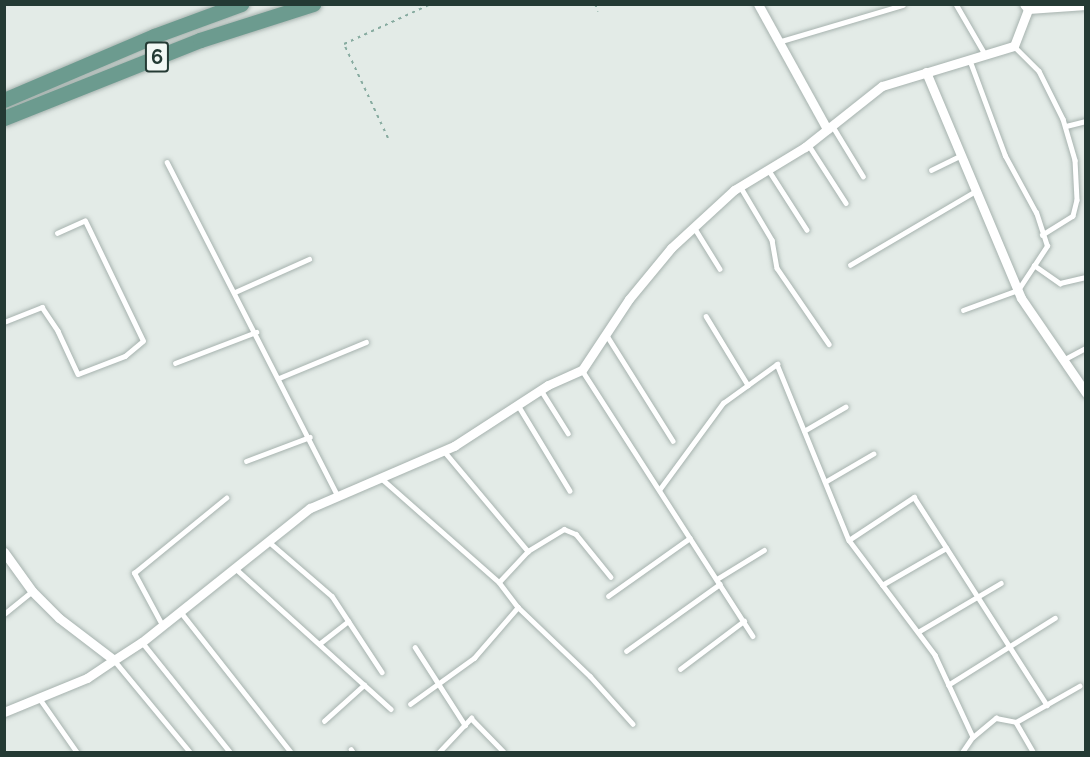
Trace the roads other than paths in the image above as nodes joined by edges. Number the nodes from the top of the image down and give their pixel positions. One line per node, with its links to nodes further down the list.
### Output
1 (242, 4): 13 (main road, 6)
2 (314, 4): 14 (main road, 6)
3 (758, 4): 8 (street)
4 (956, 4): 10 (lane)
5 (1086, 5): 7 (street)
6 (903, 6): 8 (lane)
7 (1026, 7): 9 (street)
8 (778, 42): 17 (street)
9 (1014, 46): 10 (street); 16 (lane)
10 (985, 54): 11 (street)
11 (969, 59): 12 (street); 32 (lane)
12 (926, 72): 17 (street); 19 (street)
13 (4, 100)
14 (4, 118)
15 (1086, 121): 16 (lane)
16 (1065, 126): 26 (lane)
17 (829, 127): 18 (street); 23 (lane)
18 (808, 144): 21 (street); 28 (lane)
19 (960, 156): 22 (lane); 25 (street)
20 (167, 162): 39 (lane)
21 (768, 169): 24 (street); 30 (lane)
22 (931, 170)
23 (863, 176)
24 (740, 186): 29 (street); 46 (lane)
25 (974, 192): 34 (lane); 38 (street)
26 (1077, 200): 27 (lane); 32 (lane)
27 (1084, 200)
28 (846, 203)
29 (694, 227): 36 (lane); 44 (street)
30 (807, 230)
31 (58, 233): 42 (lane)
32 (1043, 235): 35 (lane)
33 (309, 259): 39 (lane)
34 (850, 265)
35 (1034, 265): 37 (lane); 38 (lane)
36 (720, 269)
37 (1086, 277)
38 (1018, 290): 40 (lane); 48 (street)
39 (235, 292): 43 (lane)
40 (963, 310)
41 (706, 316): 52 (lane)
42 (4, 322)
43 (256, 332): 49 (lane); 51 (lane)
44 (606, 334): 50 (street); 60 (lane)
45 (366, 342): 51 (lane)
46 (829, 344)
47 (1086, 348): 48 (lane)
48 (1063, 360): 54 (street)
49 (175, 363)
50 (582, 370): 53 (street); 66 (lane)
51 (279, 378): 59 (lane)
52 (748, 385): 57 (lane); 66 (lane)
53 (541, 390): 55 (street); 58 (lane)
54 (1086, 393)
55 (518, 405): 61 (street); 67 (lane)
56 (845, 407): 57 (lane)
57 (804, 431): 65 (lane)
58 (568, 433)
59 (310, 437): 63 (lane); 68 (lane)
60 (673, 441)
61 (444, 451): 64 (street); 75 (lane)
62 (873, 454): 65 (lane)
63 (246, 460)
64 (381, 478): 68 (street); 80 (lane)
65 (825, 482): 71 (lane)
66 (659, 490): 70 (lane)
67 (570, 491)
68 (338, 496): 72 (street)
69 (226, 498): 93 (lane)
70 (690, 538): 79 (lane); 85 (lane)
71 (849, 540): 73 (lane); 83 (lane)
72 (268, 541): 77 (street); 91 (lane)
73 (946, 548): 83 (lane); 86 (lane)
74 (764, 550): 79 (lane)
75 (528, 551): 78 (lane); 80 (lane)
76 (4, 552): 84 (street)
77 (235, 568): 88 (street); 97 (lane)
78 (611, 577)
79 (717, 579): 81 (lane)
80 (499, 582): 87 (lane)
81 (720, 584): 92 (lane); 100 (lane)
82 (1001, 584): 86 (lane)
83 (882, 585): 94 (lane)
84 (32, 591): 89 (lane); 101 (street)
85 (608, 596)
86 (978, 597): 94 (lane); 98 (lane)
87 (518, 607): 104 (lane); 115 (lane)
88 (180, 611): 93 (street); 121 (lane)
89 (4, 615)
90 (1055, 618): 98 (lane)
91 (348, 621): 97 (lane); 103 (lane)
92 (744, 621): 95 (lane); 102 (lane)
93 (162, 625): 96 (street)
94 (918, 632): 106 (lane)
95 (753, 636)
96 (141, 642): 101 (street); 120 (lane)
97 (319, 644): 105 (lane)
98 (1009, 645): 106 (lane); 110 (lane)
99 (415, 647): 104 (lane)
100 (626, 651)
101 (114, 660): 108 (street); 119 (lane)
102 (680, 669)
103 (382, 672)
104 (438, 684): 109 (lane); 116 (lane)
105 (364, 685): 111 (lane); 113 (lane)
106 (948, 685): 117 (lane)
107 (1079, 686): 110 (lane)
108 (40, 699): 112 (street); 118 (lane)
109 (410, 704)
110 (1047, 705): 114 (lane)
111 (391, 709)
112 (4, 712)
113 (324, 721)
114 (1016, 722): 117 (lane); 125 (lane)
115 (633, 724)
116 (465, 725): 122 (lane); 123 (lane)
117 (973, 737): 124 (lane)
118 (77, 753)
119 (190, 753)
120 (230, 753)
121 (291, 753)
122 (439, 753)
123 (504, 753)
124 (963, 753)
125 (1033, 753)

